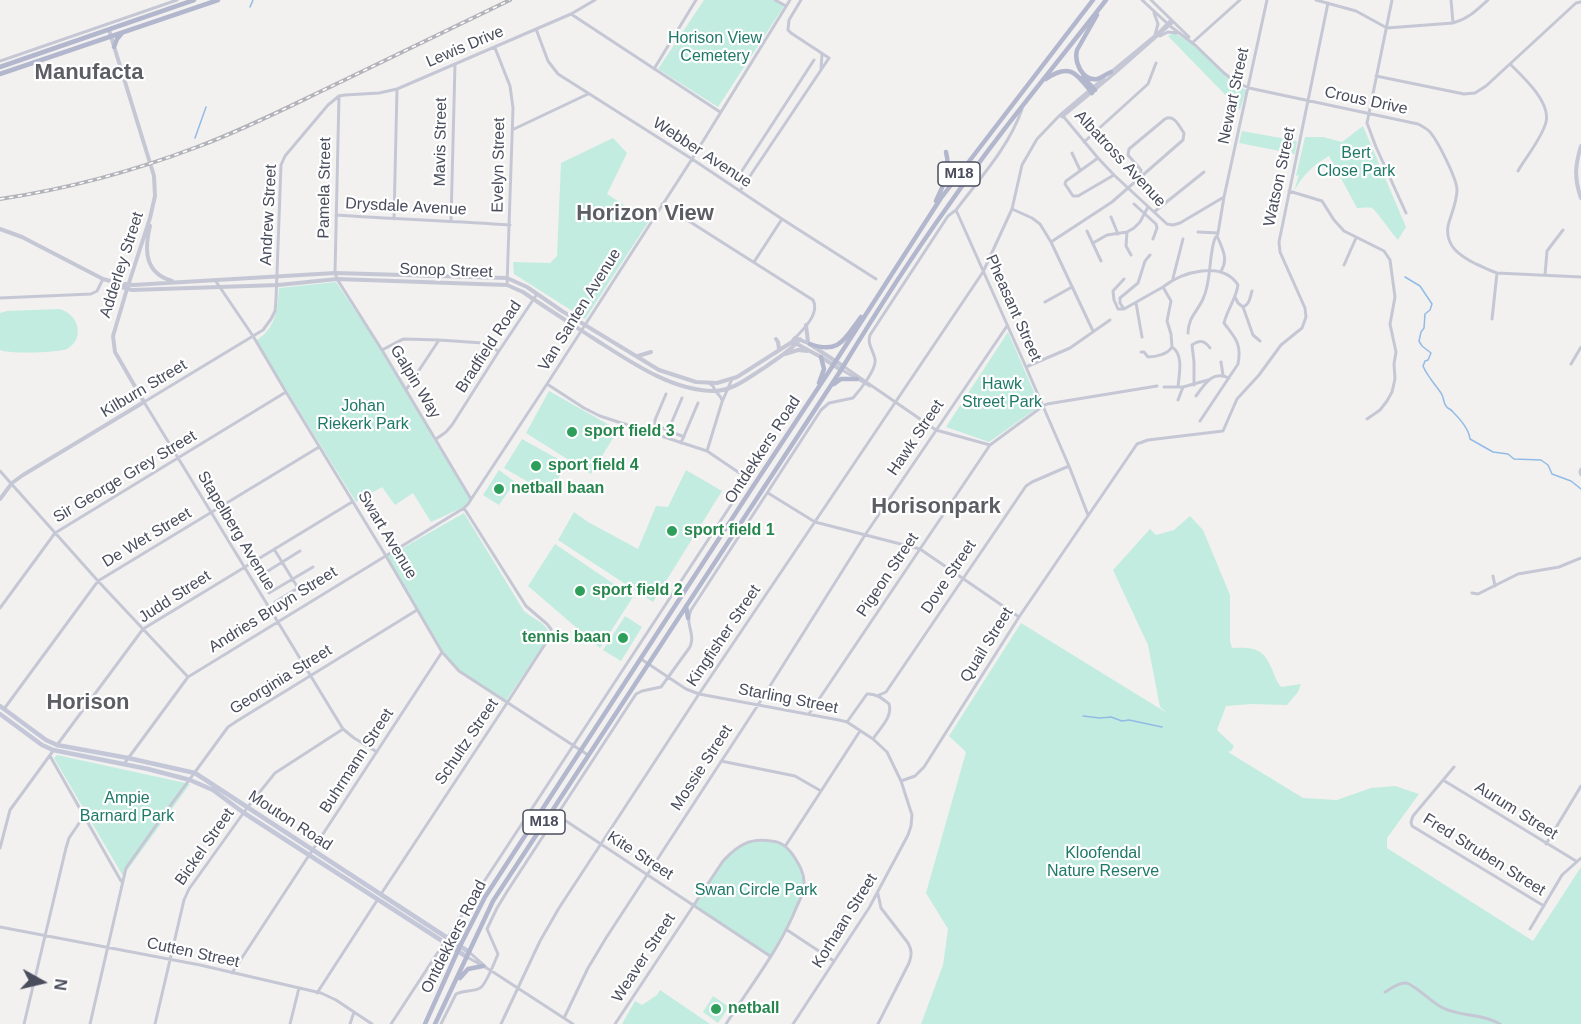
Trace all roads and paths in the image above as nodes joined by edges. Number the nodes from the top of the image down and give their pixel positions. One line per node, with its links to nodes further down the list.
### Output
1 (177, 0): 28 (street)
2 (194, 0): 28 (main road)
3 (218, 0): 31 (main road)
4 (595, 0): 24 (street, Lewis Drive)
5 (696, 0): 46 (street)
6 (775, 0): 22 (street)
7 (790, 0): 22 (street, Van Santen Avenue)
8 (801, 0): 38 (street)
9 (1094, 0): 89 (main road, Ontdekkers Road / M18)
10 (1106, 0): 39 (main road); 51 (main road, Ontdekkers Road / M18)
11 (1142, 0): 23 (street, Crous Drive)
12 (1151, 0): 25 (street, Crous Drive)
13 (1240, 0): 35 (street)
14 (1267, 0): 53 (street, Newart Street)
15 (1316, 0): 21 (street)
16 (1392, 0): 29 (street)
17 (1451, 0): 26 (street)
18 (1488, 0): 26 (street)
19 (1576, 1): 20 (street); 44 (street)
20 (1581, 2)
21 (1328, 3): 29 (street); 57 (street, Watson Street)
22 (786, 6): 59 (street, Van Santen Avenue)
23 (1151, 8): 27 (street, Crous Drive); 33 (street)
24 (571, 14): 30 (street, Lewis Drive); 46 (street)
25 (1172, 21): 27 (street); 35 (street, Crous Drive)
26 (1453, 23): 29 (street)
27 (1169, 25): 33 (street); 34 (street, Crous Drive)
28 (108, 27): 32 (street, Adderley Street); 41 (street); 45 (main road)
29 (1387, 28): 50 (street)
30 (536, 29): 37 (street, Lewis Drive); 55 (street, Webber Avenue)
31 (122, 33): 32 (main road); 36 (main road)
32 (111, 36): 36 (street, Adderley Street); 49 (main road)
33 (1154, 37): 34 (street); 48 (street); 54 (street)
34 (1186, 37): 35 (street, Crous Drive)
35 (1194, 43): 53 (street, Crous Drive)
36 (114, 47): 81 (street, Adderley Street)
37 (495, 48): 43 (street, Lewis Drive); 63 (street, Evelyn Street)
38 (822, 54): 47 (street); 47 (street)
39 (1076, 56): 48 (main road); 54 (main road)
40 (814, 60): 68 (street)
41 (0, 61)
42 (1156, 63): 64 (street)
43 (455, 64): 52 (street, Lewis Drive); 97 (street, Mavis Street)
44 (1510, 64): 50 (street); 73 (street)
45 (0, 67)
46 (654, 69): 59 (street)
47 (821, 70): 71 (street)
48 (1111, 72): 54 (street)
49 (0, 74)
50 (1376, 76): 60 (street)
51 (1042, 82): 54 (main road); 58 (main road, Ontdekkers Road / M18)
52 (397, 88): 56 (street, Lewis Drive); 95 (street)
53 (1249, 88): 57 (street, Crous Drive); 82 (street, Newart Street)
54 (1092, 90): 61 (street); 62 (street)
55 (588, 94): 63 (street); 70 (street, Webber Avenue)
56 (339, 96): 93 (street, Pamela Street); 122 (street, Andrew Street)
57 (1308, 101): 60 (street, Crous Drive); 80 (street, Watson Street)
58 (1022, 107): 88 (street, Ontdekkers Road); 181 (main road, Ontdekkers Road / M18)
59 (720, 112): 70 (street, Van Santen Avenue)
60 (1369, 113): 91 (street); 120 (street, Crous Drive)
61 (1063, 116): 62 (street); 64 (street, Albatross Avenue)
62 (1057, 119): 87 (street, Kingfisher Street)
63 (513, 129): 98 (street, Evelyn Street)
64 (1084, 142): 69 (street, Albatross Avenue)
65 (1581, 147): 83 (street)
66 (946, 152): 89 (main road)
67 (1072, 153): 72 (street)
68 (753, 154): 71 (street); 77 (street)
69 (1098, 158): 72 (street); 75 (street, Albatross Avenue)
70 (692, 159): 79 (street, Webber Avenue); 84 (street, Van Santen Avenue)
71 (760, 160): 79 (street)
72 (1080, 170): 75 (street)
73 (1518, 171)
74 (1204, 172): 90 (street)
75 (1114, 175): 78 (street, Albatross Avenue)
76 (1140, 177): 76 (street); 78 (street)
77 (736, 180)
78 (1128, 187): 86 (street, Albatross Avenue); 109 (street)
79 (740, 191): 96 (street, Webber Avenue)
80 (1289, 191): 106 (street); 215 (street, Watson Street)
81 (155, 196): 131 (street); 134 (street, Adderley Street)
82 (1224, 197): 90 (street, Albatross Avenue); 105 (street, Newart Street)
83 (1581, 198)
84 (662, 204): 114 (street); 150 (street, Van Santen Avenue)
85 (1134, 204): 92 (street)
86 (1148, 207): 90 (street, Albatross Avenue); 92 (street)
87 (1012, 209): 109 (street); 118 (street, Kingfisher Street)
88 (956, 210): 118 (street, Pheasant Street); 188 (street, Ontdekkers Road)
89 (932, 212): 143 (main road, Ontdekkers Road / M18)
90 (1154, 213)
91 (1406, 213)
92 (1144, 214): 102 (street); 107 (street)
93 (336, 215): 95 (street, Drysdale Avenue); 119 (street, Pamela Street)
94 (1111, 217): 104 (street)
95 (394, 219): 97 (street, Drysdale Avenue)
96 (782, 219): 114 (street); 128 (street, Webber Avenue)
97 (451, 221): 98 (street, Drysdale Avenue)
98 (510, 225): 124 (street, Evelyn Street)
99 (0, 229): 126 (street)
100 (1563, 230): 121 (street)
101 (1088, 231): 110 (street)
102 (1127, 232): 104 (street); 111 (street)
103 (1198, 232): 105 (street)
104 (1118, 234): 110 (street)
105 (1218, 235): 116 (street, Newart Street); 117 (street)
106 (1356, 238): 115 (street); 211 (street)
107 (1153, 239)
108 (1183, 239): 125 (street)
109 (1051, 242): 136 (street)
110 (1093, 243): 113 (street)
111 (1131, 255)
112 (1150, 255): 147 (street)
113 (1101, 261)
114 (754, 262): 151 (street)
115 (1344, 265)
116 (1209, 270): 117 (street); 125 (street); 155 (street, Newart Street)
117 (1221, 271): 140 (street)
118 (983, 272): 152 (street, Pheasant Street); 208 (street, Kingfisher Street)
119 (335, 273): 122 (street, Sonop Street); 124 (street, Sonop Street); 127 (street, Pamela Street)
120 (1497, 273): 121 (street, Crous Drive); 148 (street)
121 (1545, 275): 123 (street, Crous Drive)
122 (278, 277): 130 (street, Sonop Street); 132 (street, Andrew Street)
123 (1581, 277)
124 (507, 278): 133 (street, Evelyn Street); 139 (street, Sonop Street)
125 (1173, 278): 137 (street)
126 (103, 279): 134 (street); 141 (street)
127 (337, 279): 132 (street, Sonop Street); 133 (street, Sonop Street); 166 (street, Galpin Way)
128 (876, 279)
129 (1124, 279): 147 (street)
130 (215, 280): 131 (street, Sonop Street); 135 (street, Swart Avenue)
131 (183, 283): 134 (street, Sonop Street)
132 (278, 285): 135 (street, Sonop Street); 156 (street, Kilburn Street)
133 (507, 285): 142 (street, Sonop Street)
134 (127, 286): 135 (street, Sonop Street); 206 (street, Adderley Street)
135 (221, 287): 156 (street, Swart Avenue)
136 (1071, 287): 144 (street); 154 (street)
137 (1163, 287): 145 (street); 163 (street)
138 (1252, 291): 146 (street)
139 (537, 294): 142 (street, Bradfield Road); 150 (street, Sonop Street)
140 (1235, 297): 146 (street); 184 (street)
141 (0, 298)
142 (534, 300): 153 (street, Sonop Street); 168 (street, Bradfield Road)
143 (875, 300): 162 (main road); 176 (main road, Ontdekkers Road / M18)
144 (1045, 303)
145 (1136, 303): 147 (street); 157 (street)
146 (1243, 307): 161 (street)
147 (1124, 309)
148 (1492, 318)
149 (1110, 320): 154 (street)
150 (585, 324): 153 (street, Van Santen Avenue); 171 (street, Sonop Street)
151 (806, 325): 160 (street); 162 (street)
152 (1007, 326): 180 (street, Pheasant Street); 213 (street, Hawk Street)
153 (581, 330): 179 (street, Sonop Street); 190 (street, Van Santen Avenue)
154 (1093, 331): 180 (street)
155 (1188, 333)
156 (253, 336): 199 (street, Swart Avenue); 206 (street, Kilburn Street)
157 (1143, 337)
158 (440, 339): 166 (street); 168 (street); 197 (street)
159 (776, 339): 167 (street)
160 (796, 341): 162 (street); 167 (street, Sonop Street); 169 (street); 173 (street, Sonop Street)
161 (1260, 341)
162 (809, 343): 176 (street)
163 (1172, 347): 170 (street); 194 (street)
164 (1581, 347): 177 (street)
165 (1210, 348): 191 (street)
166 (382, 350): 197 (street, Galpin Way)
167 (778, 350): 185 (street, Sonop Street)
168 (499, 351): 217 (street, Bradfield Road)
169 (811, 351): 172 (street); 173 (street)
170 (1141, 352)
171 (637, 356): 174 (street, Sonop Street); 178 (street)
172 (821, 357): 176 (street); 201 (main road)
173 (778, 358): 196 (street, Sonop Street)
174 (645, 361): 178 (street, Sonop Street); 179 (street); 182 (street)
175 (1221, 362): 183 (street)
176 (835, 363): 181 (street); 201 (main road, Ontdekkers Road / M18)
177 (1571, 364)
178 (651, 365): 189 (street, Sonop Street)
179 (637, 366): 182 (street, Sonop Street)
180 (1026, 367): 210 (street, Pheasant Street)
181 (842, 368): 186 (street); 188 (street); 204 (main road, Ontdekkers Road / M18)
182 (647, 371): 198 (street, Sonop Street)
183 (1223, 375): 184 (street); 187 (street)
184 (1229, 378): 212 (street)
185 (732, 379): 189 (street, Sonop Street); 196 (street)
186 (857, 379): 188 (street); 204 (main road)
187 (1208, 380): 191 (street); 202 (street)
188 (865, 382): 208 (street); 230 (street, Ontdekkers Road)
189 (709, 383): 198 (street)
190 (547, 384): 218 (street); 232 (street, Van Santen Avenue)
191 (1194, 385): 195 (street)
192 (1157, 386): 210 (street)
193 (1164, 387): 194 (street)
194 (1178, 387): 195 (street)
195 (1183, 387): 205 (street)
196 (727, 389): 198 (street, Sonop Street); 207 (street)
197 (406, 390): 217 (street, Galpin Way)
198 (714, 391): 207 (street)
199 (285, 392): 220 (street, Swart Avenue); 222 (street, Sir George Grey Street)
200 (666, 394): 214 (street)
201 (814, 394): 271 (main road, Ontdekkers Road / M18)
202 (1196, 396)
203 (682, 398): 214 (street)
204 (822, 398): 263 (main road, Ontdekkers Road / M18)
205 (1178, 400)
206 (144, 402): 222 (street, Stapelberg Avenue); 227 (street, Kilburn Street)
207 (722, 402): 221 (street)
208 (896, 402): 213 (street); 239 (street, Kingfisher Street)
209 (698, 403): 216 (street)
210 (1042, 406): 219 (street, Pigeon Street); 223 (street, Pheasant Street)
211 (1367, 419)
212 (1200, 421)
213 (936, 430): 219 (street); 241 (street, Hawk Street)
214 (668, 431): 216 (street)
215 (1222, 431): 228 (street, Quail Street)
216 (684, 436): 218 (street)
217 (436, 439): 232 (street, Galpin Way)
218 (681, 443): 221 (street)
219 (990, 445): 243 (street, Pigeon Street)
220 (319, 447): 233 (street, Swart Avenue); 237 (street, De Wet Street)
221 (707, 451): 289 (street, Ontdekkers Road)
222 (178, 458): 237 (street, Stapelberg Avenue); 240 (street, Sir George Grey Street)
223 (1069, 466): 234 (street, Pheasant Street); 255 (street, Dove Street)
224 (1581, 469): 226 (street)
225 (0, 471): 227 (street)
226 (1581, 475)
227 (12, 483): 231 (street, Kilburn Street); 240 (street)
228 (1108, 487): 229 (street); 235 (street, Quail Street)
229 (1112, 490)
230 (768, 493): 239 (street); 267 (street, Ontdekkers Road)
231 (0, 499)
232 (471, 499): 236 (street, Van Santen Avenue)
233 (352, 501): 242 (street, Judd Street); 245 (street, Swart Avenue)
234 (1084, 504): 235 (street); 238 (street, Pheasant Street)
235 (1095, 506): 238 (street, Quail Street)
236 (464, 508): 245 (street, Andries Bruyn Street); 280 (street, Schultz Street)
237 (212, 513): 248 (street, Stapelberg Avenue); 257 (street, De Wet Street)
238 (1088, 515): 266 (street, Quail Street)
239 (815, 522): 241 (street); 277 (street, Kingfisher Street)
240 (55, 533): 257 (street); 264 (street, Sir George Grey Street)
241 (865, 535): 243 (street); 281 (street, Mossie Street)
242 (274, 549): 247 (street); 248 (street, Judd Street)
243 (920, 549): 255 (street); 283 (street, Pigeon Street)
244 (300, 551): 247 (street)
245 (386, 556): 265 (street, Swart Avenue); 268 (street, Andries Bruyn Street)
246 (1581, 558): 256 (street)
247 (282, 562): 250 (street); 254 (street)
248 (244, 567): 268 (street, Stapelberg Avenue); 269 (street, Judd Street)
249 (313, 567): 254 (street)
250 (263, 574)
251 (1505, 575): 256 (street)
252 (1493, 576): 258 (street)
253 (316, 578): 259 (street)
254 (292, 579): 259 (street); 261 (street)
255 (963, 579): 266 (street); 276 (street, Dove Street)
256 (1506, 580): 258 (street)
257 (98, 581): 269 (street); 282 (street, De Wet Street)
258 (1495, 586): 260 (street)
259 (298, 588): 262 (street)
260 (1472, 592)
261 (270, 593)
262 (275, 602)
263 (686, 606): 267 (main road); 272 (main road, Ontdekkers Road / M18)
264 (0, 608)
265 (417, 610): 270 (street, Swart Avenue); 273 (street, Georginia Street)
266 (1019, 616): 301 (street, Quail Street)
267 (688, 618): 275 (street, Ontdekkers Road)
268 (277, 621): 273 (street, Stapelberg Avenue); 274 (street, Andries Bruyn Street)
269 (143, 629): 274 (street); 288 (street, Judd Street)
270 (442, 652): 280 (street, Swart Avenue); 291 (street, Buhrmann Street)
271 (641, 659): 272 (street, Starling Street); 290 (main road, Ontdekkers Road / M18)
272 (649, 663): 275 (street, Starling Street); 293 (main road, Ontdekkers Road / M18)
273 (310, 676): 285 (street, Stapelberg Avenue); 298 (street, Georginia Street)
274 (188, 677): 294 (street, Andries Bruyn Street)
275 (669, 678): 277 (street, Starling Street); 305 (street, Ontdekkers Road)
276 (886, 692): 278 (street); 279 (street)
277 (699, 694): 281 (street, Starling Street); 309 (street, Kingfisher Street)
278 (877, 696): 279 (street); 284 (street)
279 (886, 701): 287 (street)
280 (507, 703): 289 (street, Swart Avenue); 318 (street, Schultz Street)
281 (758, 705): 283 (street, Starling Street); 295 (street, Mossie Street)
282 (1, 712): 288 (main road, Mouton Road); 292 (main road)
283 (809, 714): 284 (street, Starling Street)
284 (847, 722): 286 (street, Starling Street)
285 (344, 729): 291 (street, Stapelberg Avenue); 304 (street, Bickel Street)
286 (860, 731): 287 (street, Starling Street); 303 (street)
287 (873, 739): 301 (street, Starling Street)
288 (57, 744): 292 (street, Judd Street); 294 (main road, Mouton Road)
289 (573, 746): 290 (street, Swart Avenue); 327 (street, Ontdekkers Road)
290 (581, 751): 293 (street, Swart Avenue); 329 (main road, Ontdekkers Road / M18)
291 (377, 752): 312 (street, Buhrmann Street)
292 (52, 753): 296 (main road, Mouton Road); 306 (street); 311 (street, Judd Street)
293 (588, 755): 330 (main road, Ontdekkers Road / M18)
294 (128, 758): 296 (street, Andries Bruyn Street); 298 (main road, Mouton Road)
295 (722, 761): 303 (street); 315 (street, Mossie Street)
296 (124, 764): 299 (main road, Mouton Road)
297 (1454, 767): 300 (street)
298 (195, 773): 299 (street, Georginia Street); 304 (main road, Mouton Road)
299 (190, 780): 304 (main road, Mouton Road); 316 (street, Georginia Street)
300 (1443, 780): 308 (street, Aurum Street); 320 (street, Fred Struben Street)
301 (901, 781): 307 (street, Starling Street)
302 (1581, 786): 308 (street)
303 (821, 791): 310 (street)
304 (246, 810): 312 (main road, Mouton Road); 332 (street, Bickel Street)
305 (557, 815): 309 (street, Kite Street); 334 (street, Ontdekkers Road)
306 (84, 816): 316 (street); 326 (street)
307 (911, 826): 317 (street, Korhaan Street)
308 (1545, 844): 314 (street, Aurum Street)
309 (601, 845): 315 (street, Kite Street); 337 (street, Kingfisher Street)
310 (786, 845): 319 (street); 325 (street)
311 (0, 848)
312 (311, 853): 318 (main road, Mouton Road); 335 (street, Buhrmann Street)
313 (1581, 858): 314 (street)
314 (1576, 861): 320 (street)
315 (646, 874): 319 (street, Kite Street); 342 (street, Mossie Street)
316 (122, 882): 328 (street, Georginia Street)
317 (878, 894): 321 (street, Korhaan Street); 322 (street)
318 (379, 897): 327 (main road, Mouton Road); 339 (street, Schultz Street)
319 (693, 905): 331 (street, Kite Street); 355 (street, Weaver Street)
320 (1544, 906): 324 (street)
321 (869, 908): 322 (street); 333 (street, Korhaan Street)
322 (881, 908): 358 (street)
323 (0, 927): 326 (street, Cutten Street)
324 (1530, 929)
325 (787, 930): 331 (street); 333 (street)
326 (45, 936): 328 (street, Cutten Street); 343 (street)
327 (446, 941): 329 (main road, Mouton Road); 349 (street, Ontdekkers Road)
328 (108, 947): 332 (street, Cutten Street); 344 (street, Georginia Street)
329 (459, 949): 330 (main road, Mouton Road); 350 (main road, Ontdekkers Road / M18)
330 (468, 954): 334 (street, Mouton Road); 340 (main road, Ontdekkers Road / M18)
331 (770, 956): 356 (street)
332 (170, 959): 335 (street, Cutten Street); 345 (street, Bickel Street)
333 (834, 961): 357 (street, Korhaan Street)
334 (487, 968): 337 (street, Mouton Road); 340 (main road); 352 (street, Ontdekkers Road)
335 (232, 973): 336 (street, Cutten Street)
336 (299, 988): 339 (street, Cutten Street); 346 (street)
337 (517, 988): 342 (street, Mouton Road); 353 (street, Kingfisher Street)
338 (1384, 992): 359 (street)
339 (317, 993): 341 (street, Cutten Street)
340 (448, 995): 351 (main road, Ontdekkers Road / M18)
341 (354, 1012): 347 (street); 348 (street, Cutten Street)
342 (564, 1018): 354 (street, Mouton Road)
343 (24, 1024)
344 (90, 1024)
345 (155, 1024)
346 (290, 1024)
347 (350, 1024)
348 (372, 1024)
349 (391, 1024)
350 (425, 1024)
351 (435, 1024)
352 (441, 1024)
353 (501, 1024)
354 (573, 1024)
355 (615, 1024)
356 (726, 1024)
357 (793, 1024)
358 (878, 1024)
359 (1500, 1024)

